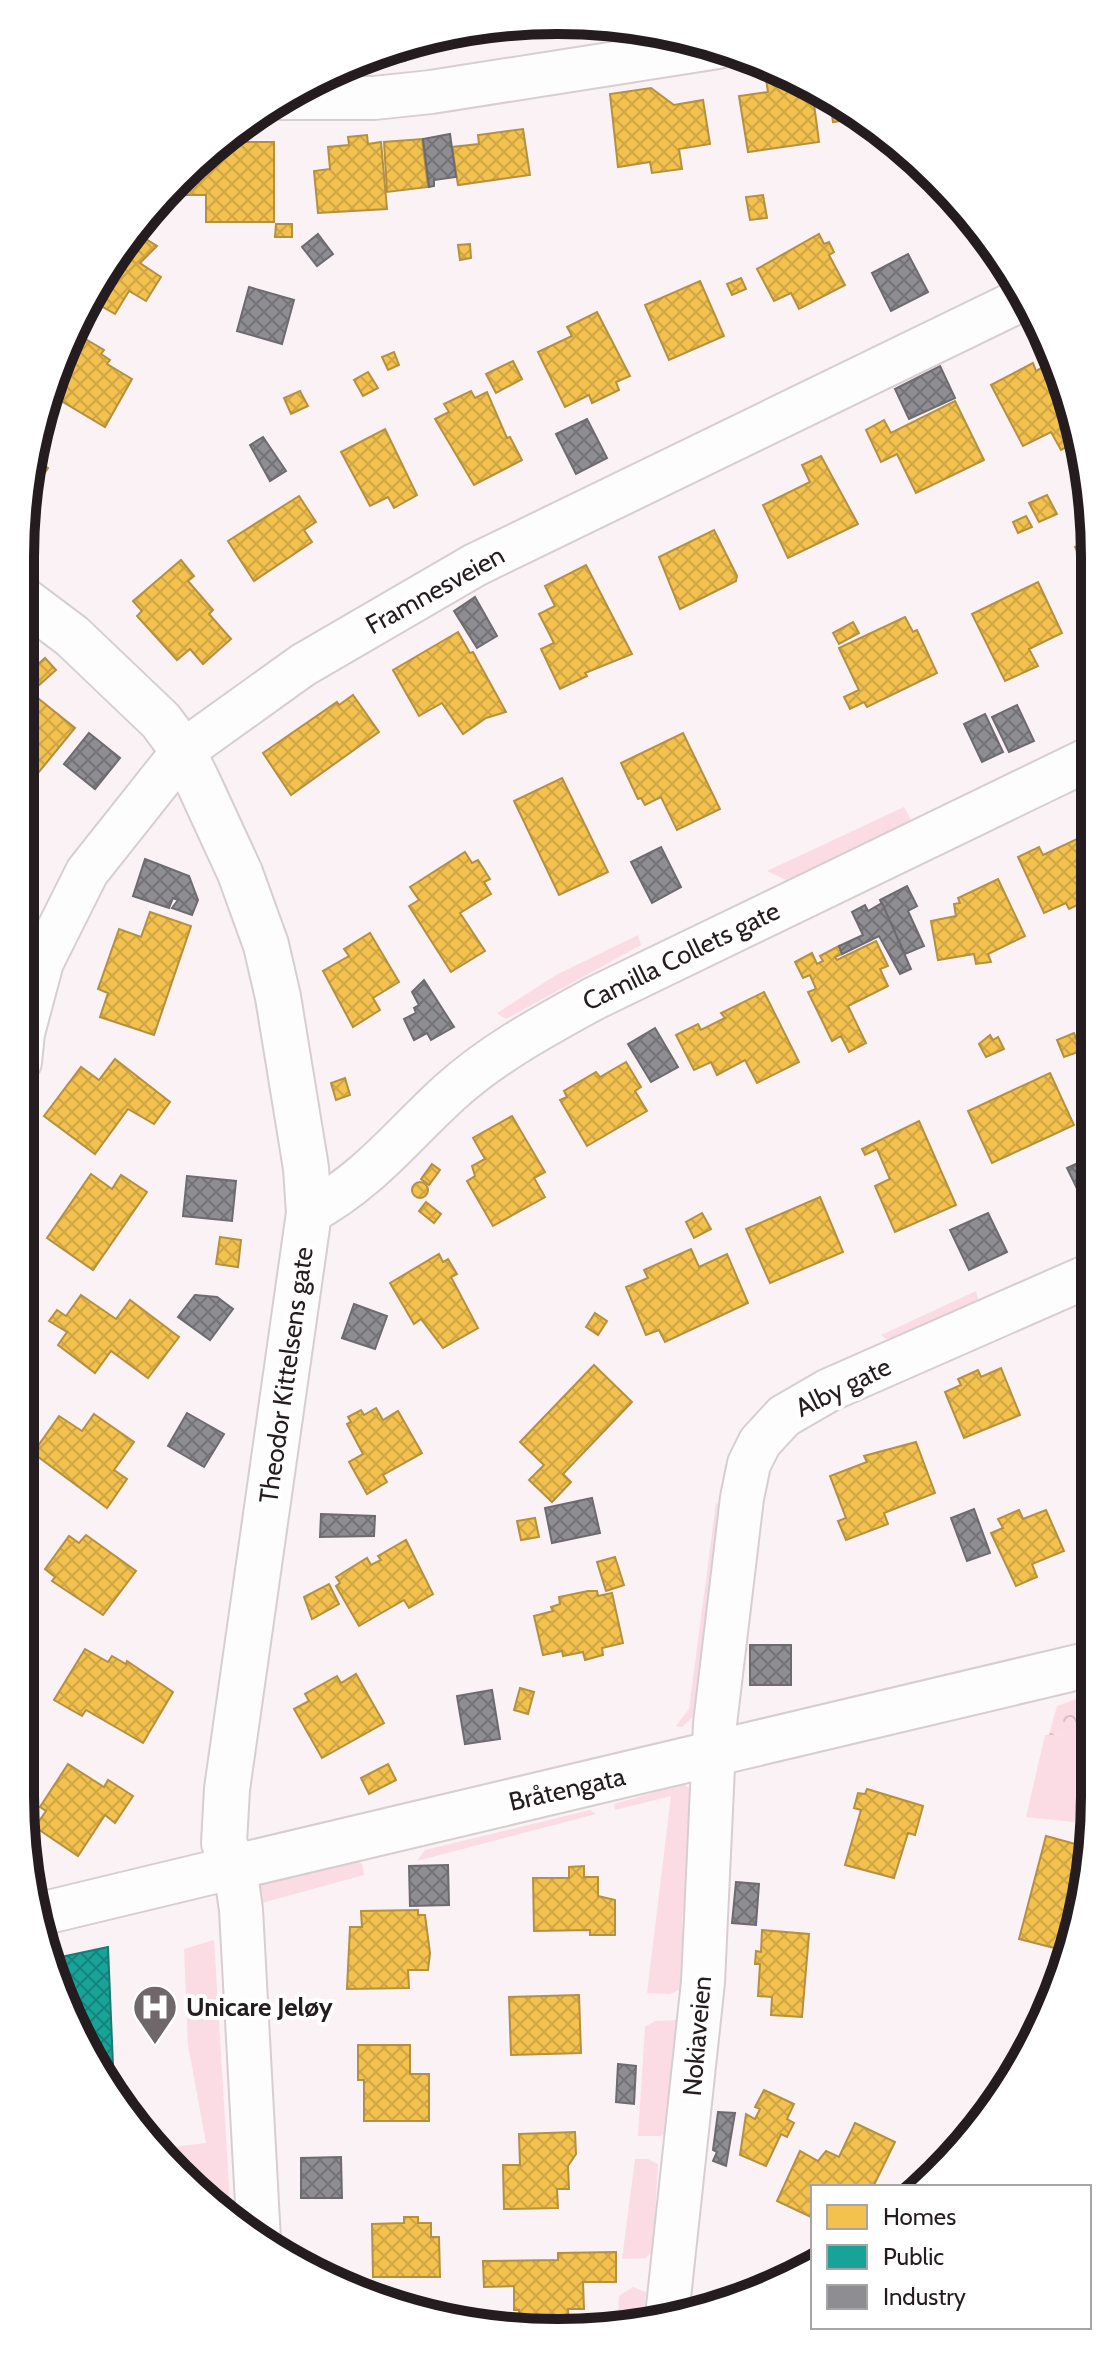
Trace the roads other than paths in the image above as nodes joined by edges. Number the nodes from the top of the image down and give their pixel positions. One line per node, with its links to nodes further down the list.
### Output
1 (688, 51): 2 (street)
2 (307, 98)
3 (1015, 303): 5 (street, Framnesveien)
4 (34, 608): 5 (street, Theodor Kittelsens gate)
5 (183, 751): 7 (street, Framnesveien); 8 (street, Theodor Kittelsens gate)
6 (1081, 763): 8 (street, Camilla Collets gate)
7 (34, 992)
8 (309, 1213): 12 (street, Theodor Kittelsens gate)
9 (1081, 1279): 11 (street, Alby gate)
10 (1081, 1666): 11 (street, Bråtengata)
11 (714, 1755): 12 (street, Bråtengata); 15 (street, Nokiaveien)
12 (235, 1867): 13 (street, Bråtengata); 14 (street, Theodor Kittelsens gate)
13 (47, 1912)
14 (258, 2225)
15 (668, 2307)

